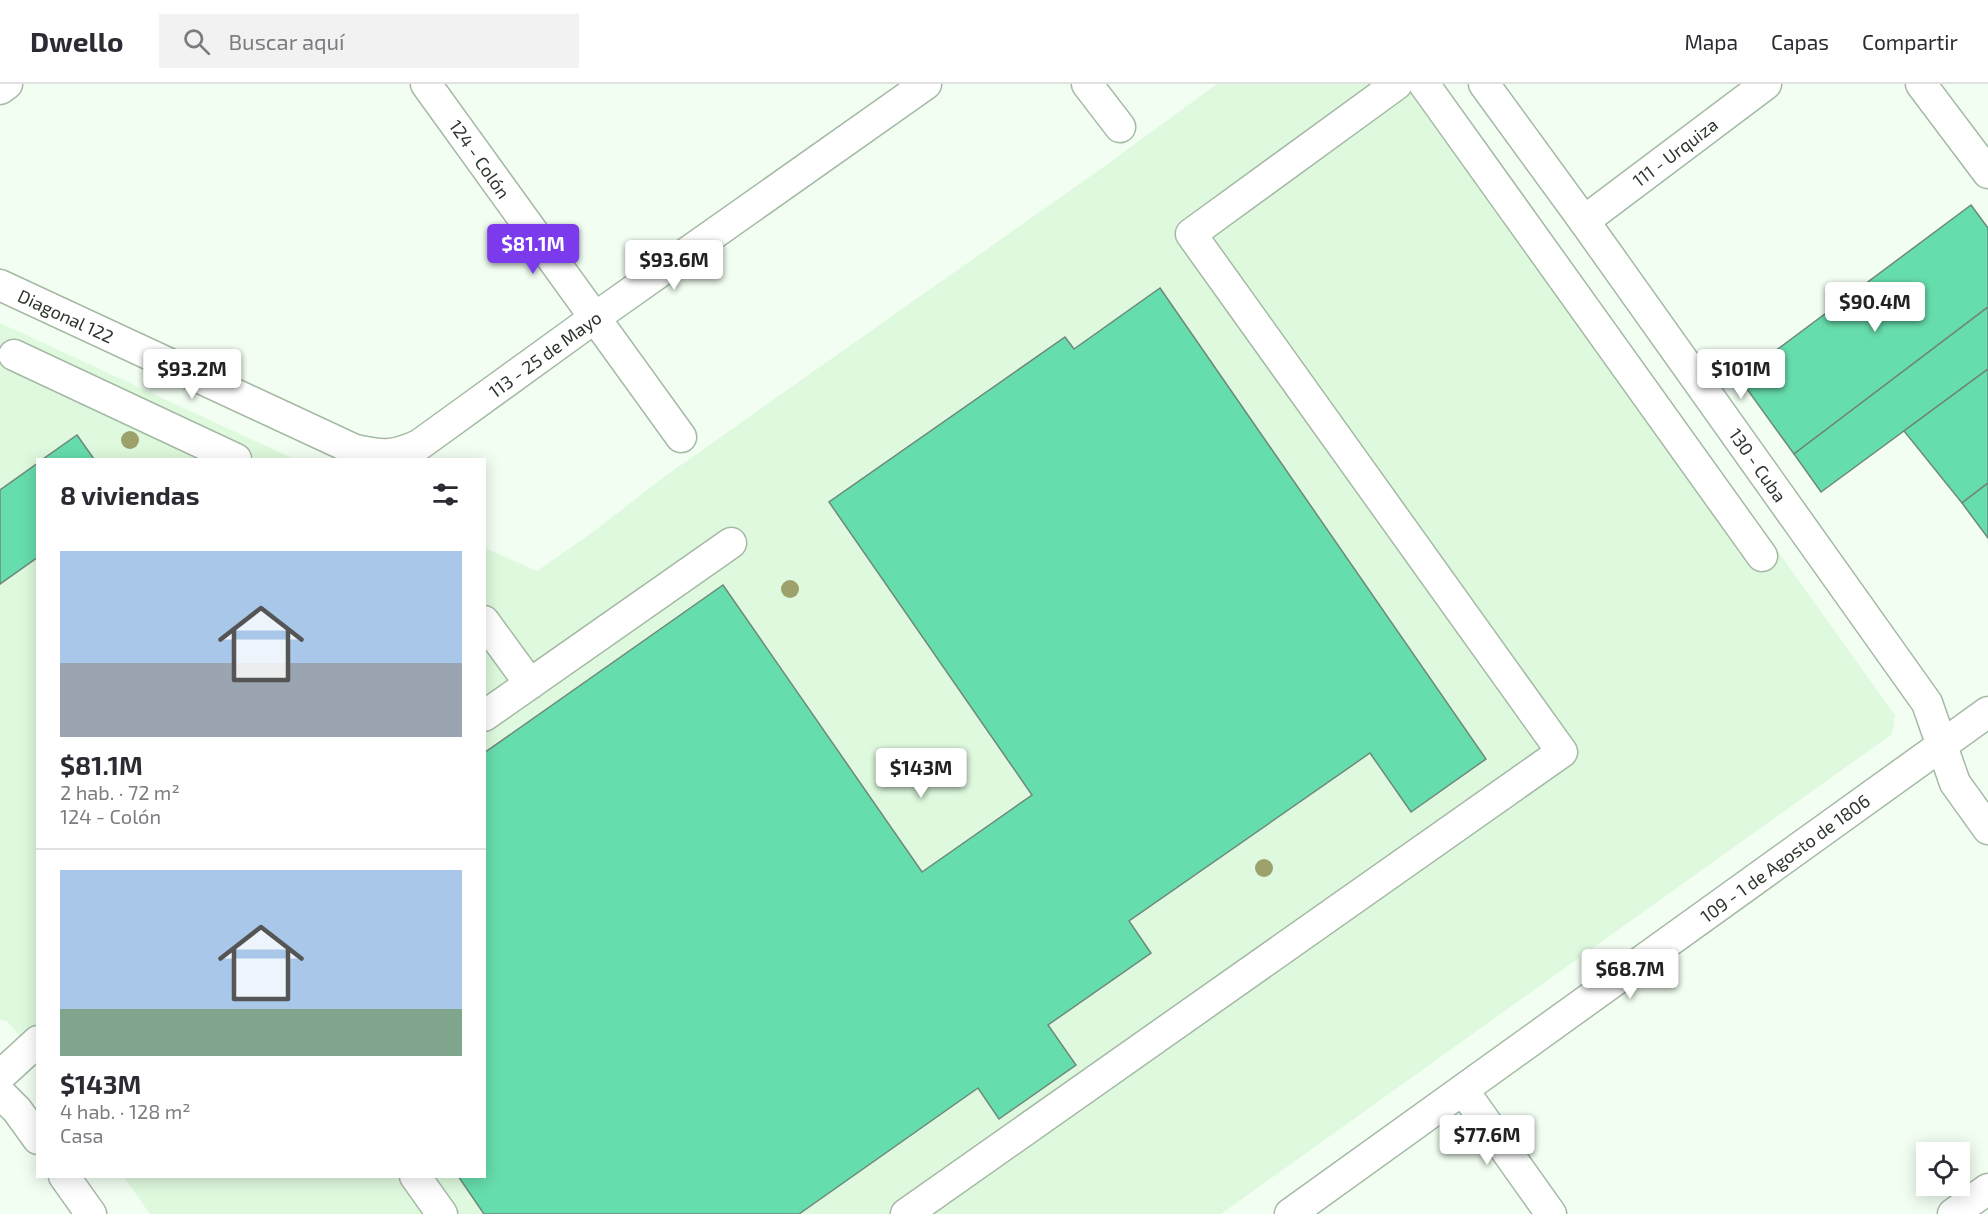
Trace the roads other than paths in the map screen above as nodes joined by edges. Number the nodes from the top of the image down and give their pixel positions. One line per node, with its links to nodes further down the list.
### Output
1 (7, 84): 10 (street)
2 (426, 84): 15 (street, 124 - Colón)
3 (926, 84): 15 (street, 113 - 25 de Mayo)
4 (1087, 84): 11 (street)
5 (1396, 84): 38 (street)
6 (1424, 84): 21 (street)
7 (1484, 84): 13 (street, 130 - Cuba)
8 (1766, 84): 13 (street, 111 - Urquiza)
9 (1921, 84): 12 (street)
10 (0, 89)
11 (1120, 126)
12 (1988, 173)
13 (1584, 221): 26 (street, 130 - Cuba)
14 (0, 285): 18 (street, Diagonal 122)
15 (593, 319): 17 (street, 124 - Colón); 18 (street, 113 - 25 de Mayo)
16 (14, 355): 19 (street)
17 (681, 437)
18 (397, 454)
19 (234, 458)
20 (731, 543): 23 (street)
21 (1762, 556)
22 (486, 624): 23 (street)
23 (530, 684): 25 (street)
24 (1988, 712): 26 (street, 109 - 1 de Agosto de 1806)
25 (486, 715)
26 (1941, 746): 27 (street, 130 - Cuba); 30 (street, 109 - 1 de Agosto de 1806)
27 (1988, 829)
28 (36, 1043): 29 (street)
29 (0, 1076)
30 (1463, 1090): 39 (street, 109 - 1 de Agosto de 1806); 40 (street)
31 (0, 1093): 32 (street)
32 (36, 1136)
33 (65, 1178): 36 (street)
34 (416, 1178): 37 (street)
35 (1988, 1189): 41 (street)
36 (88, 1213)
37 (442, 1214)
38 (906, 1214)
39 (1290, 1214)
40 (1551, 1214)
41 (1953, 1214)

